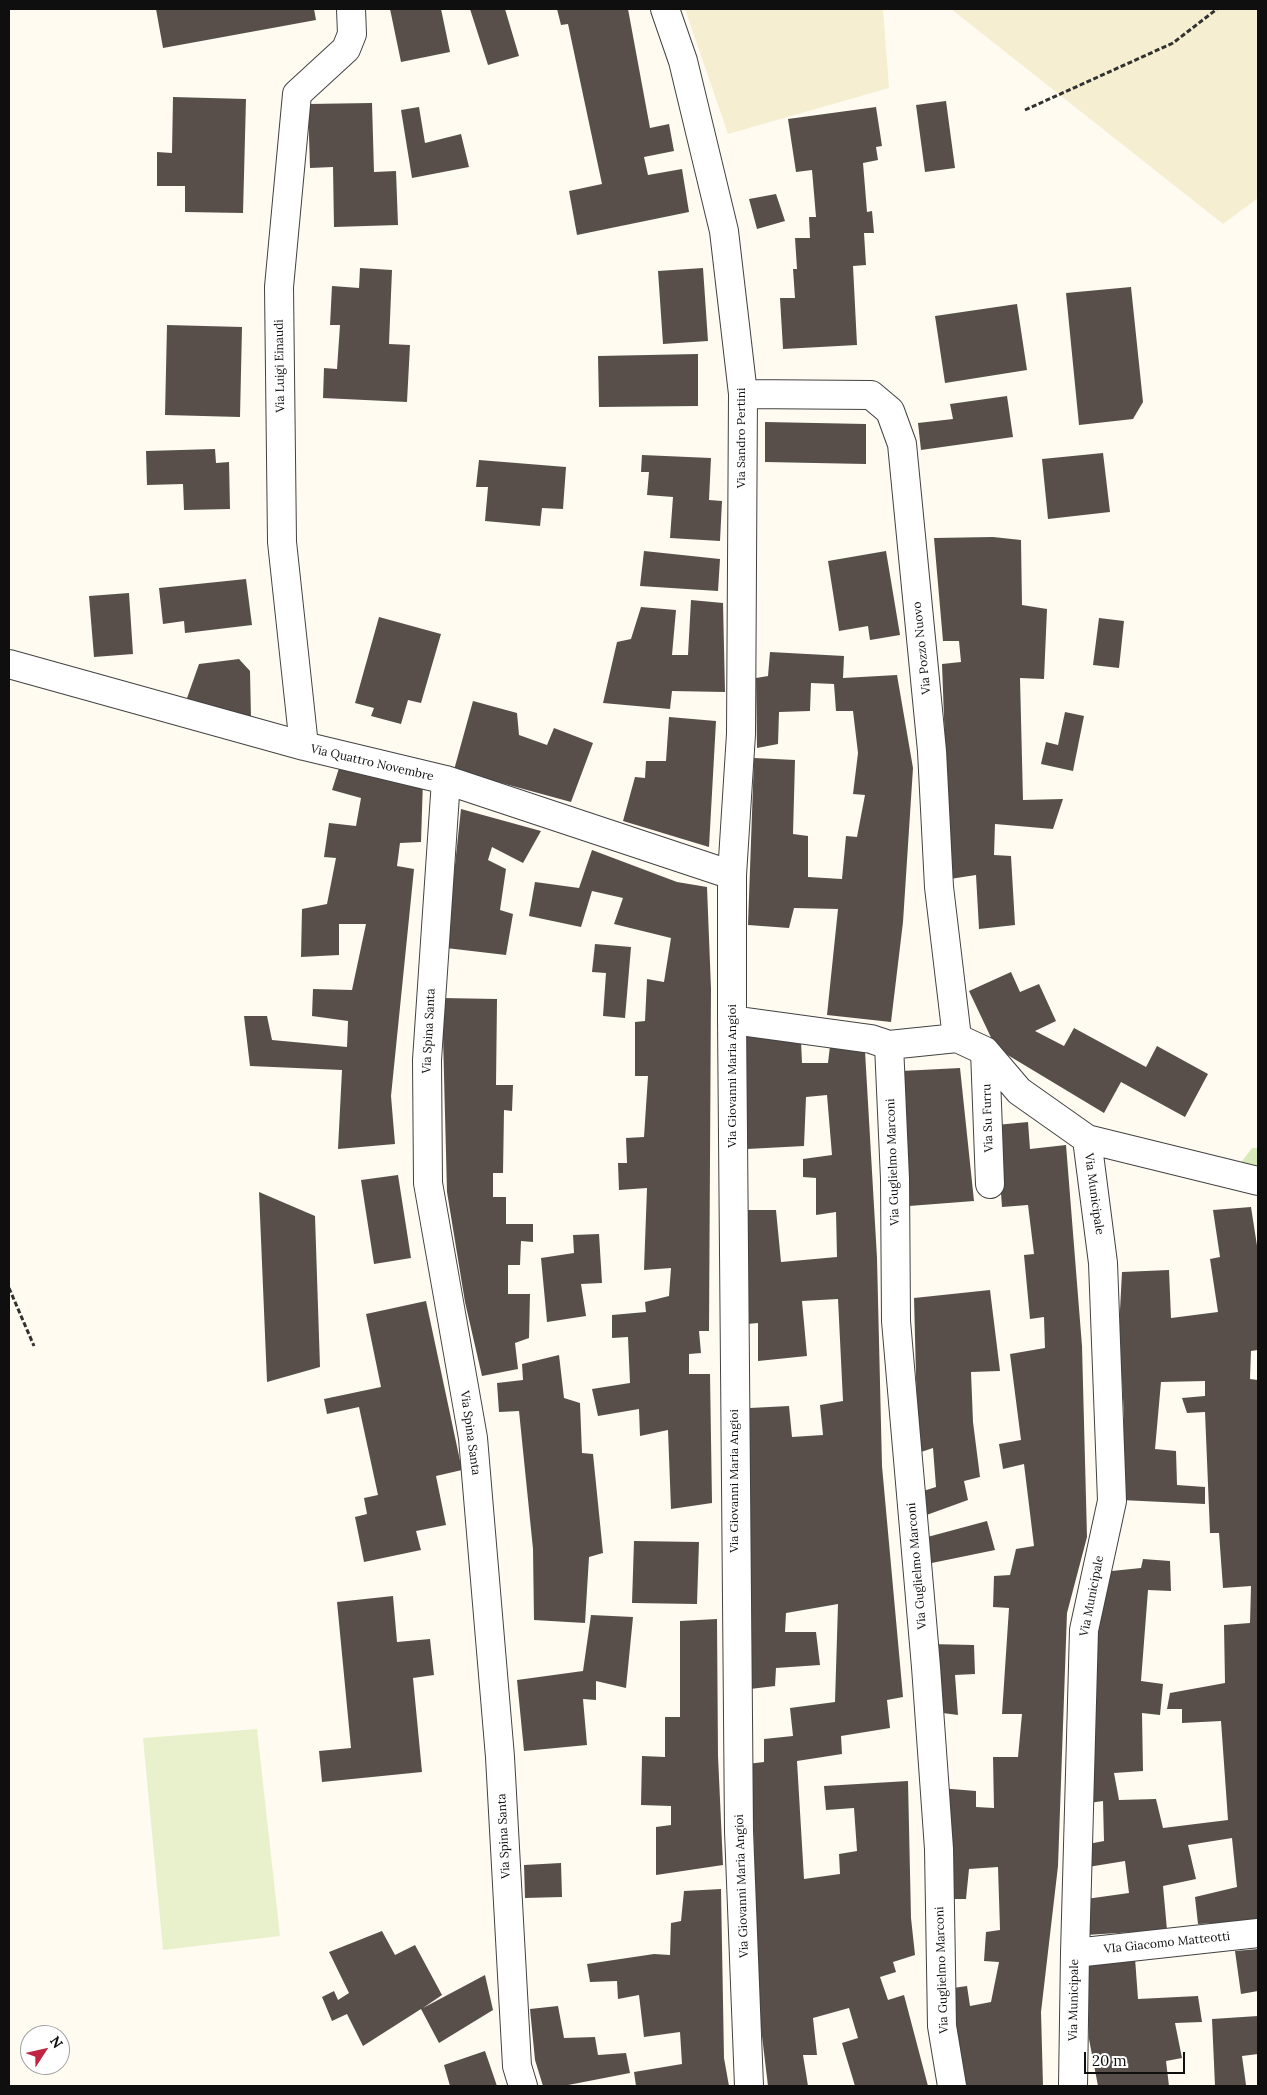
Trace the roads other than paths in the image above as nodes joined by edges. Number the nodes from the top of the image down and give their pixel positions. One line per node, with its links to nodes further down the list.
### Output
1 (351, 9): 5 (street, Via Luigi Einaudi)
2 (665, 9): 3 (street, Via Sandro Pertini)
3 (743, 394): 7 (street, Via Sandro Pertini); 9 (street, Via Pozzo Nuovo)
4 (9, 664): 5 (street, Via Quattro Novembre)
5 (304, 746): 6 (street, Via Quattro Novembre)
6 (446, 780): 7 (street, Via Quattro Novembre); 17 (street, Via Spina Santa)
7 (732, 875): 8 (street, Via Giovanni Maria Angioi)
8 (732, 1020): 10 (street); 18 (street, Via Giovanni Maria Angioi)
9 (957, 1038): 10 (street); 11 (street)
10 (889, 1046): 19 (street, Via Guglielmo Marconi)
11 (985, 1051): 12 (street); 14 (street, Via Su Furru)
12 (1087, 1138): 13 (street); 16 (street, Via Municipale)
13 (1258, 1181)
14 (990, 1184)
15 (1258, 1933): 16 (street, VIa Giacomo Matteotti)
16 (1075, 1953): 20 (street, Via Municipale)
17 (523, 2086)
18 (750, 2086)
19 (952, 2086)
20 (1073, 2086)

